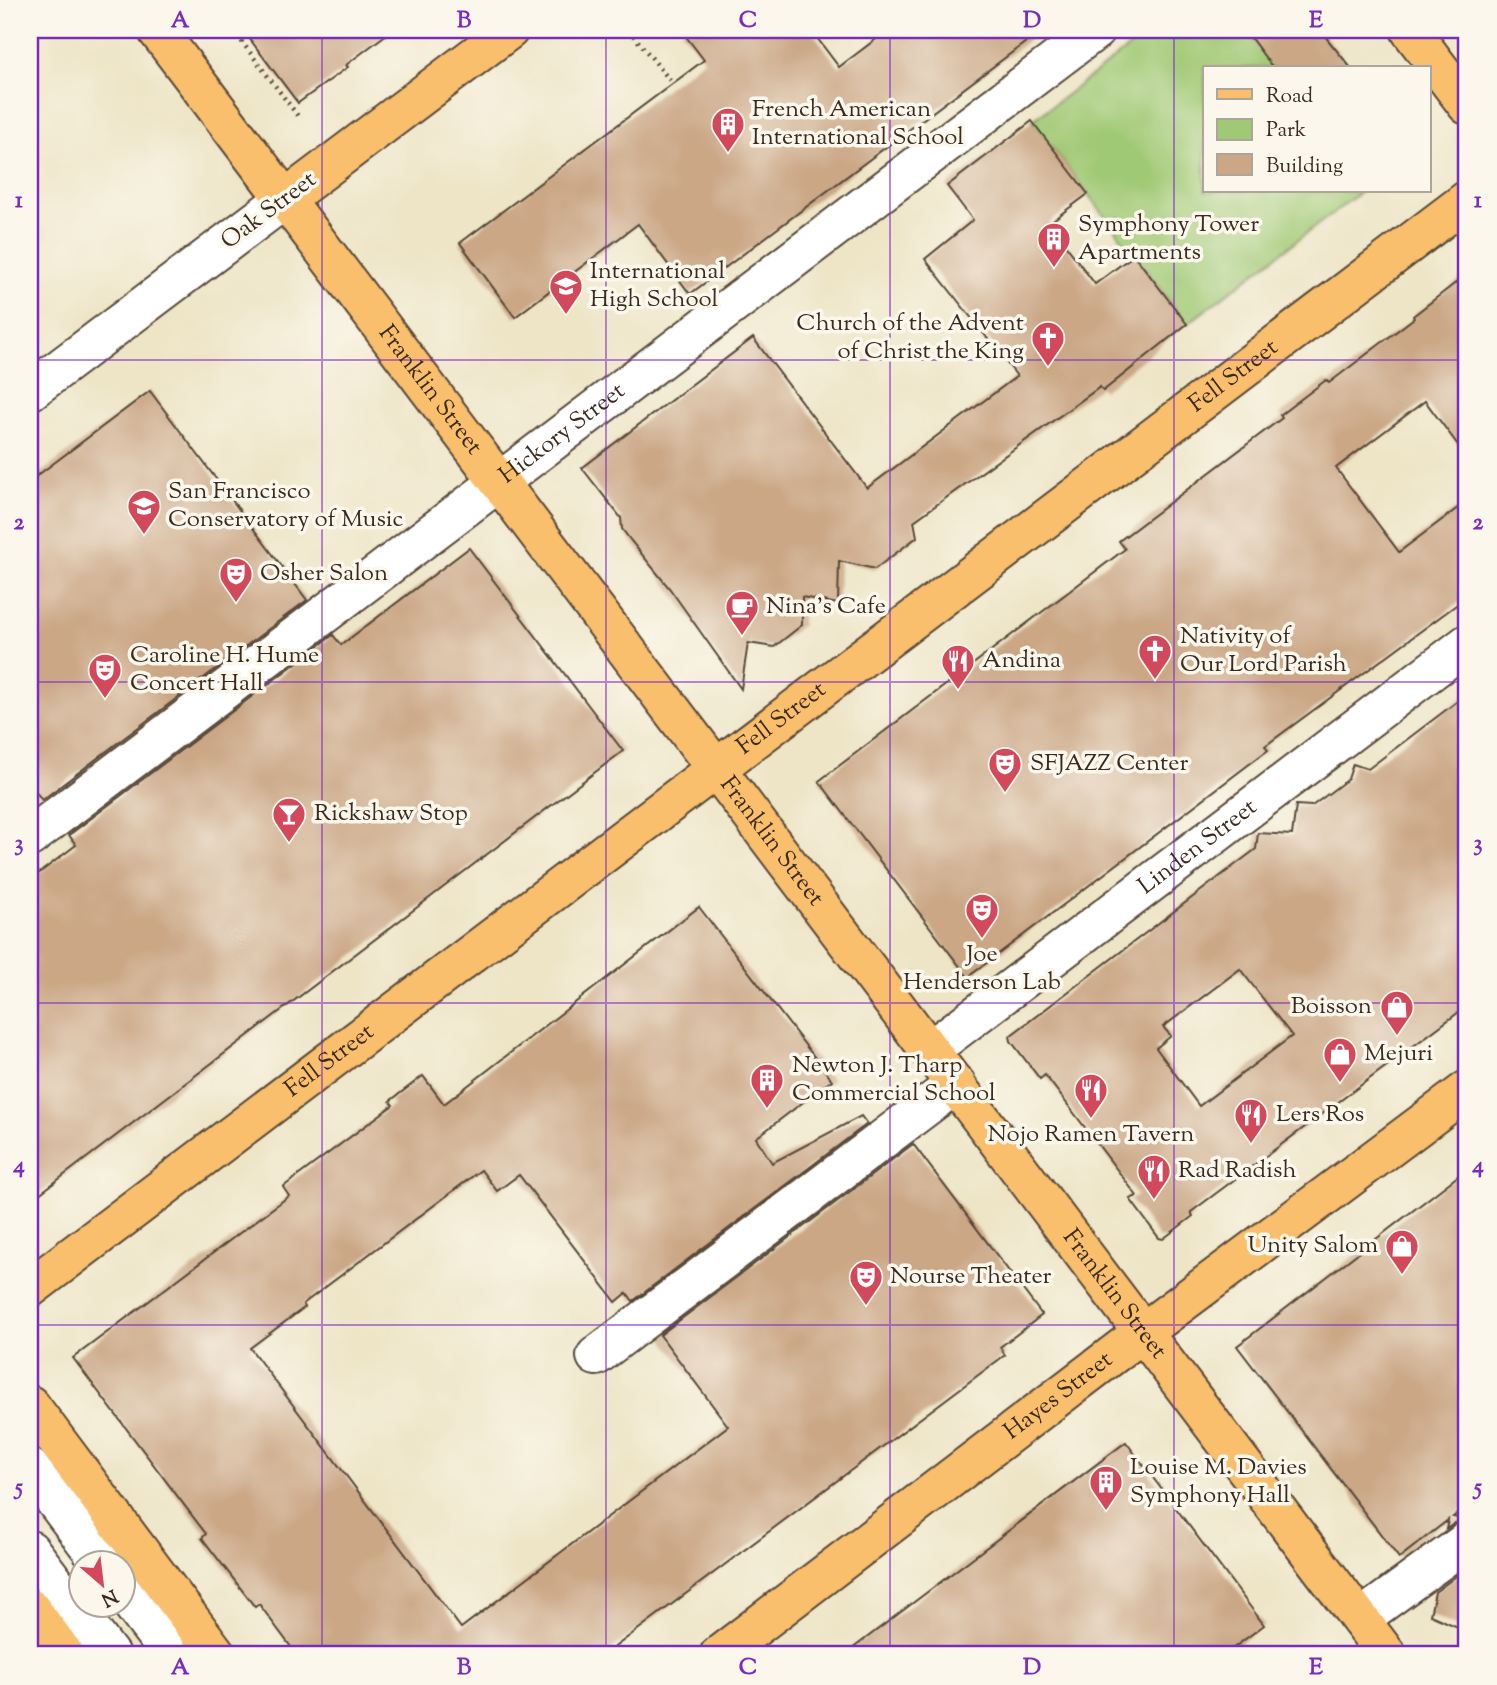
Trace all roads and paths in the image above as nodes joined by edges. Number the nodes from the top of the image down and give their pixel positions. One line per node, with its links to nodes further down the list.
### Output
1 (157, 30): 10 (main road, Franklin Street)
2 (233, 30): 9 (path)
3 (509, 30): 10 (main road, Oak Street)
4 (629, 30): 7 (path)
5 (1096, 30): 13 (street, Hickory Street)
6 (1410, 30): 8 (main road)
7 (673, 84)
8 (1467, 105)
9 (298, 116)
10 (285, 199): 12 (street, Oak Street); 13 (main road, Franklin Street)
11 (1467, 200): 15 (main road, Fell Street)
12 (30, 391)
13 (499, 481): 15 (main road, Franklin Street); 16 (street, Hickory Street)
14 (1467, 644): 17 (street, Linden Street)
15 (717, 768): 17 (main road, Franklin Street); 20 (main road, Fell Street)
16 (30, 837)
17 (930, 1050): 18 (main road, Franklin Street)
18 (956, 1084): 21 (main road, Franklin Street); 22 (street)
19 (1467, 1090): 21 (main road, Hayes Street)
20 (30, 1288)
21 (1143, 1332): 30 (main road, Franklin Street); 35 (main road, Hayes Street)
22 (596, 1356)
23 (30, 1405): 34 (main road)
24 (30, 1468): 26 (street)
25 (1467, 1541): 30 (street)
26 (90, 1548)
27 (30, 1550): 32 (street)
28 (30, 1608): 31 (main road)
29 (136, 1609): 33 (street)
30 (1360, 1619): 36 (main road, Franklin Street)
31 (65, 1655)
32 (110, 1655)
33 (171, 1655)
34 (217, 1655)
35 (719, 1655)
36 (1387, 1655)

